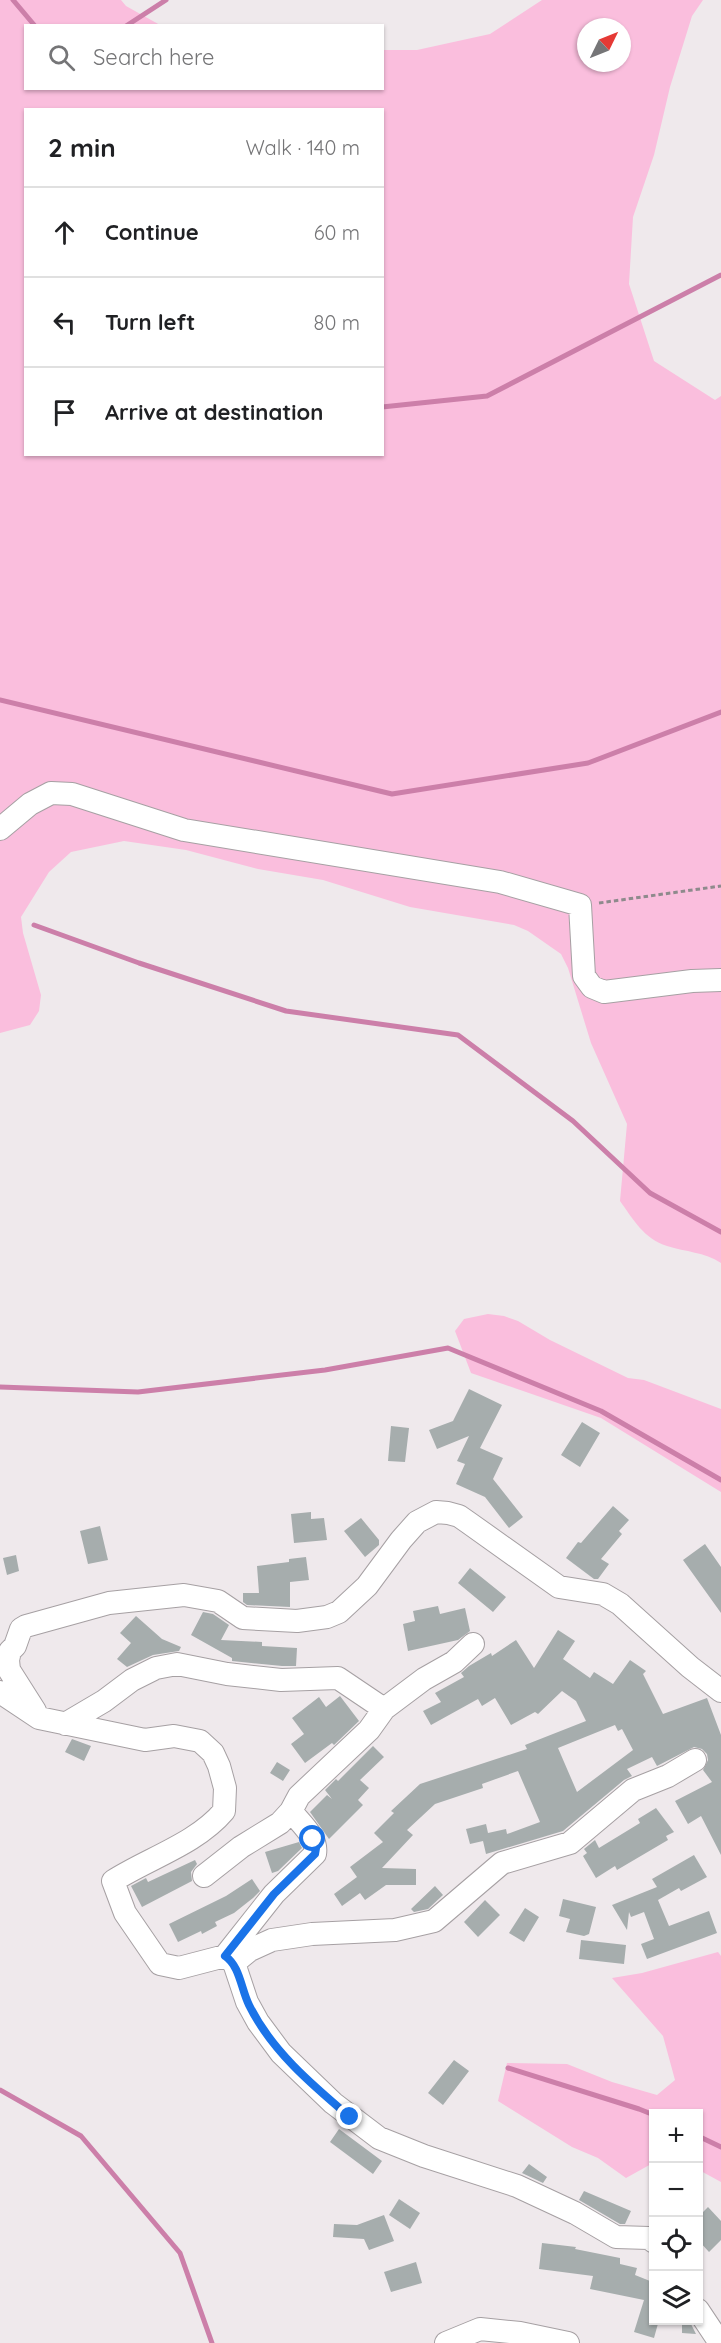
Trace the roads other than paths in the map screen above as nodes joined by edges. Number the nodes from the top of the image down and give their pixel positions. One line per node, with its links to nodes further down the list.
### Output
1 (0, 829): 2 (street)
2 (721, 980)
3 (474, 1644): 6 (street)
4 (721, 1691): 7 (street)
5 (0, 1692): 7 (street)
6 (384, 1709): 8 (street); 10 (street)
7 (39, 1718): 8 (street)
8 (65, 1724): 12 (street)
9 (695, 1760): 12 (street)
10 (291, 1811): 11 (street); 12 (street)
11 (204, 1876)
12 (230, 1960): 13 (street)
13 (649, 2238)
14 (703, 2316): 17 (street)
15 (446, 2343): 16 (street)
16 (568, 2343)
17 (720, 2343)

